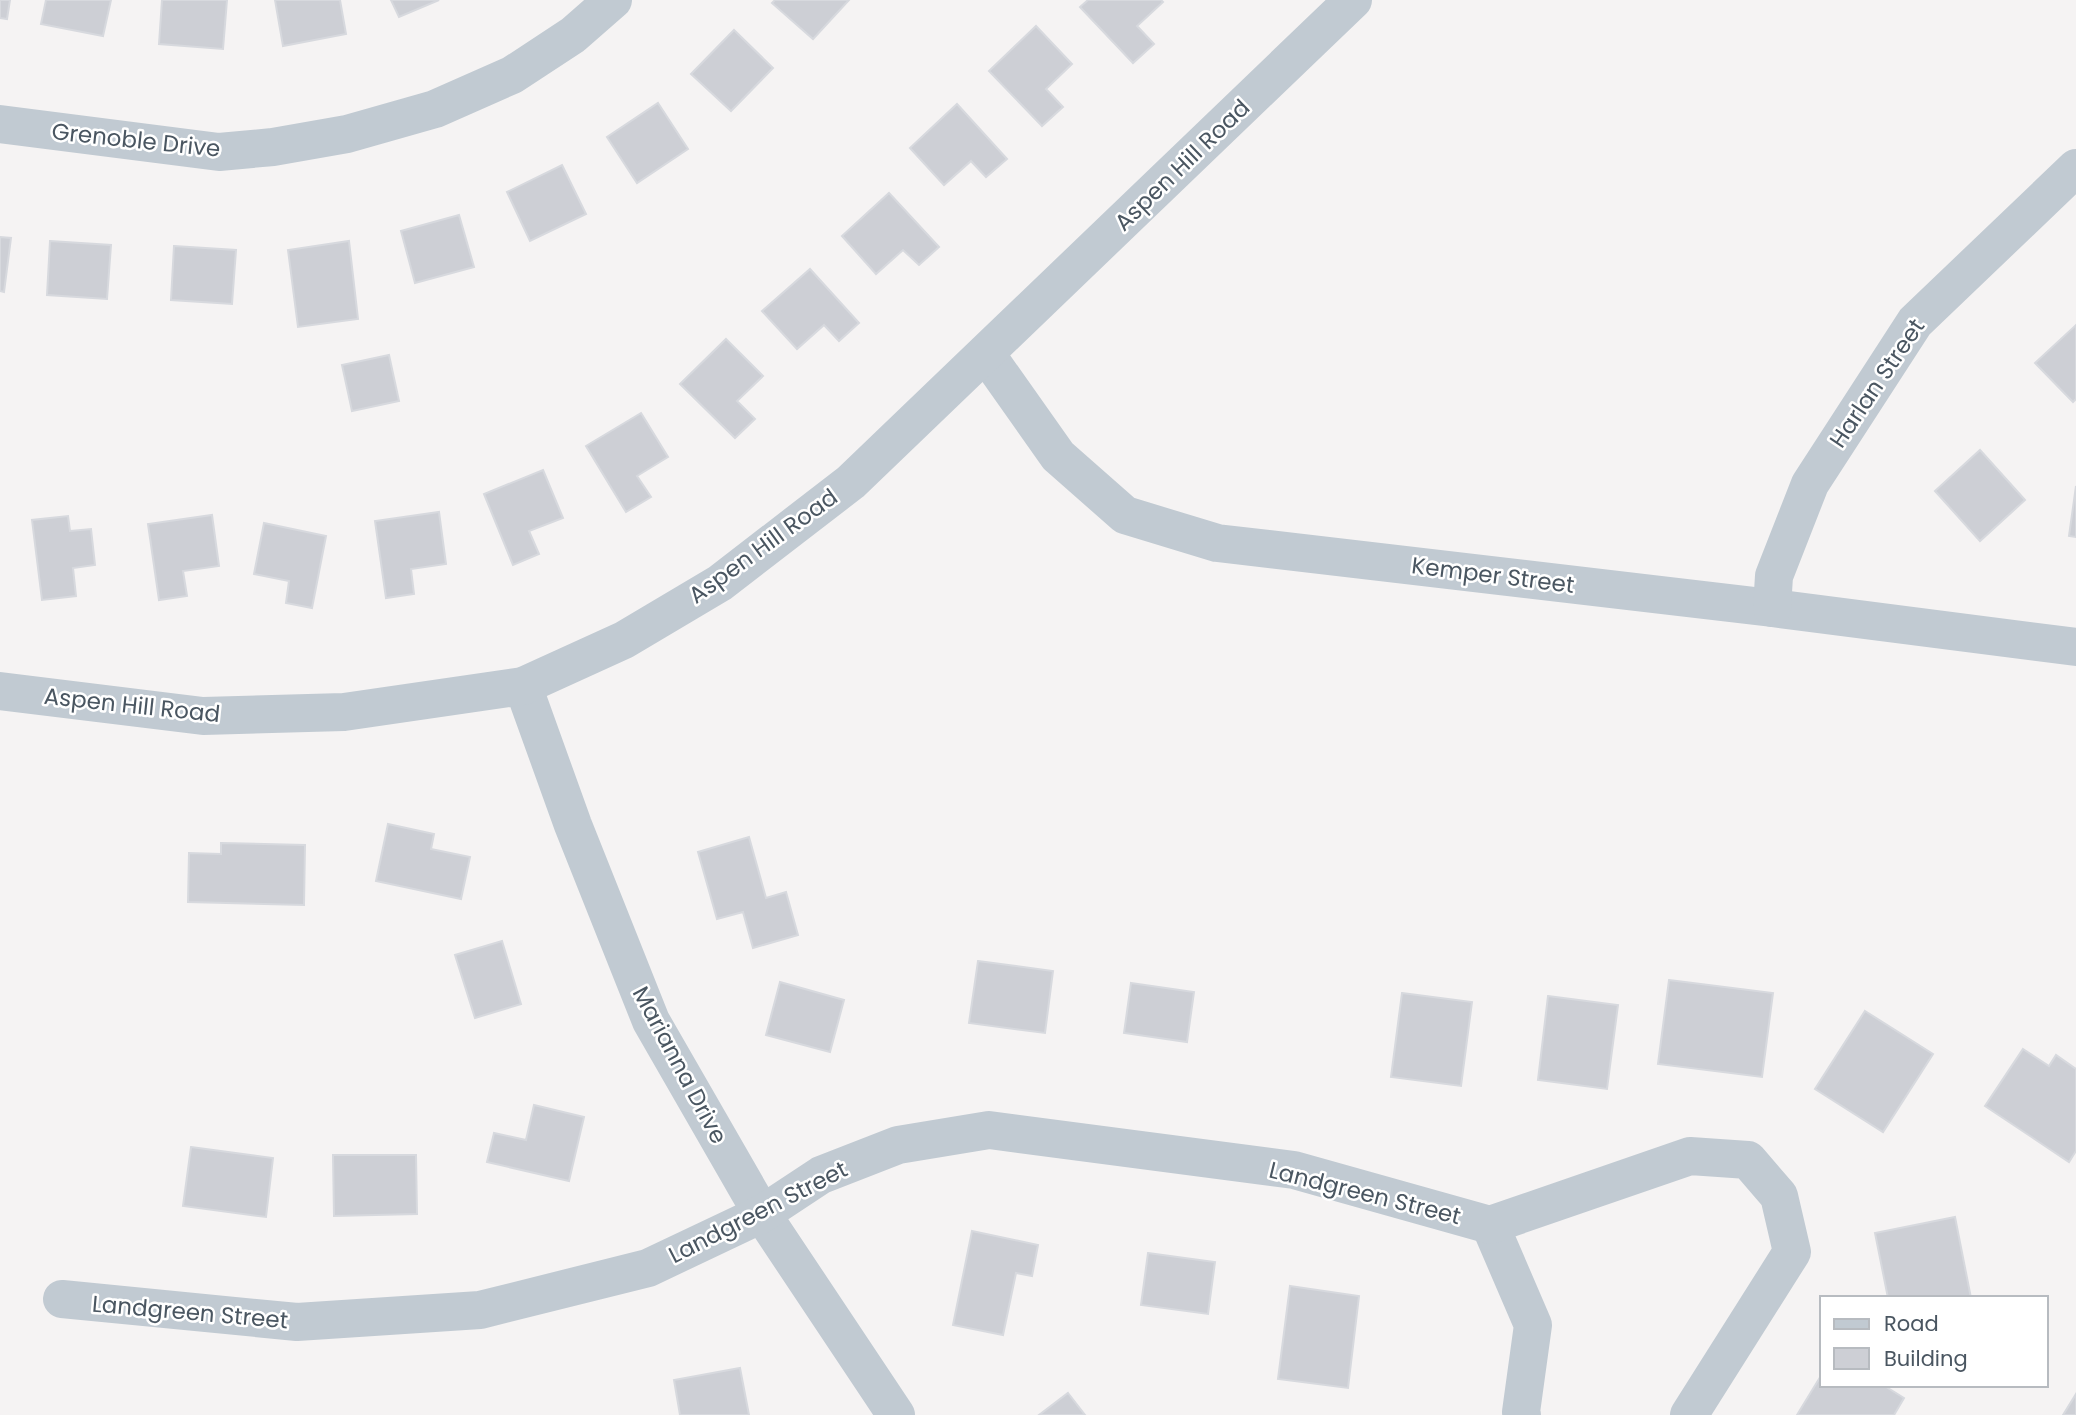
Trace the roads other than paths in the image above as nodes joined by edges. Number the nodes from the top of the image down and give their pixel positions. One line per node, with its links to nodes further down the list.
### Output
1 (613, 0): 3 (street, Grenoble Drive)
2 (1353, 0): 5 (street, Aspen Hill Road)
3 (0, 124)
4 (2076, 168): 6 (street, Harlan Street)
5 (986, 354): 6 (street, Kemper Street); 8 (street, Aspen Hill Road)
6 (1772, 608): 7 (street, Kemper Street)
7 (2076, 647)
8 (523, 686): 9 (street, Aspen Hill Road); 10 (street, Marianna Drive)
9 (0, 691)
10 (762, 1213): 11 (street, Landgreen Street); 12 (street, Landgreen Street); 13 (street, Marianna Drive)
11 (1490, 1225): 14 (street, Landgreen Street); 15 (street, Landgreen Street)
12 (62, 1299)
13 (896, 1415)
14 (1522, 1415)
15 (1689, 1415)

